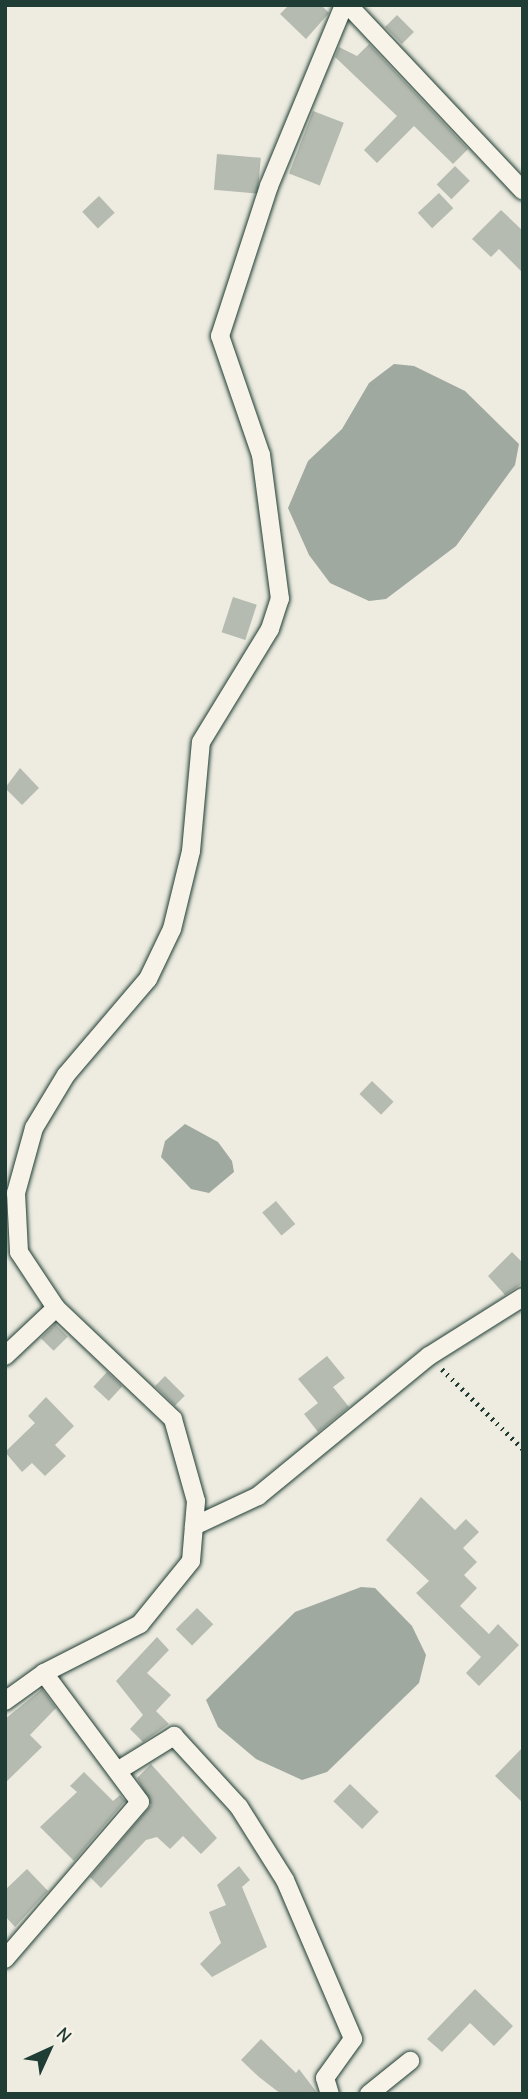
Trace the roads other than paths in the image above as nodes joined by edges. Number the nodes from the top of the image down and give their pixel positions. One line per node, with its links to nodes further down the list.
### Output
1 (346, 5): 2 (street); 4 (street)
2 (523, 191)
3 (523, 1297): 6 (street)
4 (56, 1308): 5 (street); 6 (street)
5 (5, 1356)
6 (194, 1526): 7 (street)
7 (44, 1673): 8 (street); 9 (street)
8 (5, 1701)
9 (119, 1770): 10 (street); 12 (street)
10 (5, 1959)
11 (410, 2061): 13 (street)
12 (330, 2094)
13 (369, 2094)

